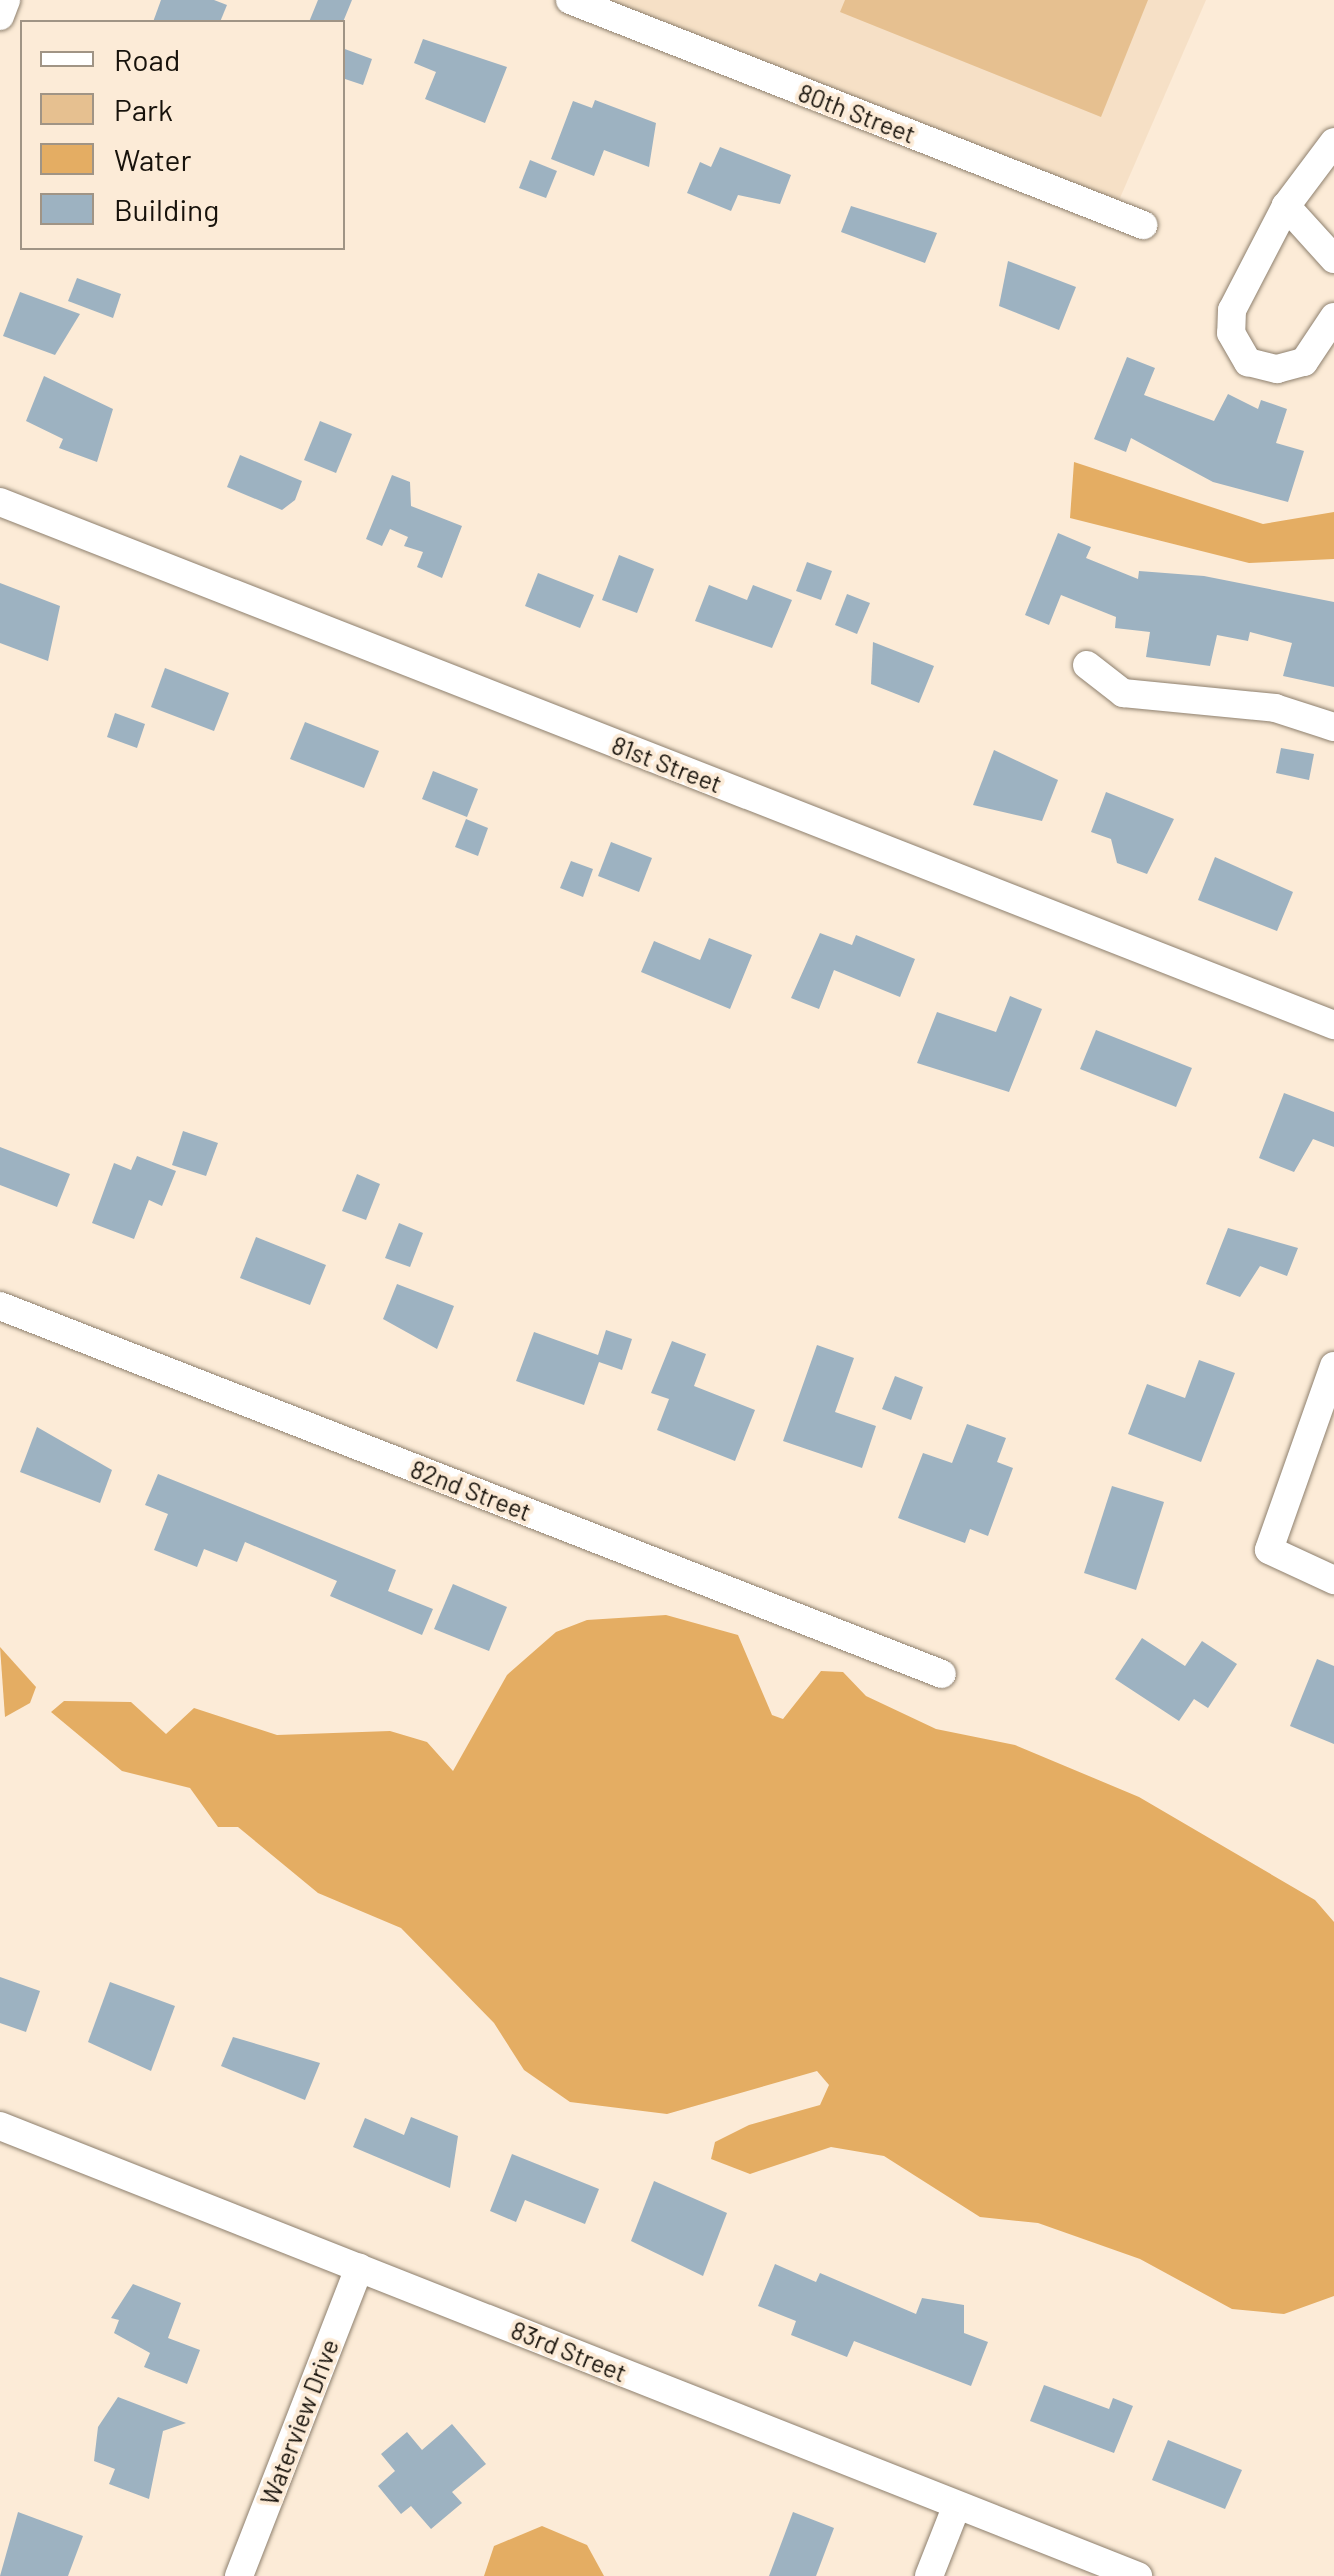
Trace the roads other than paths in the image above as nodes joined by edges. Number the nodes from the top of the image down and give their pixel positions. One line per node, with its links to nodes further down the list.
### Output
1 (6, 0): 3 (street)
2 (570, 0): 6 (street, 80th Street)
3 (0, 16)
4 (1334, 142): 5 (street)
5 (1286, 206): 7 (street); 8 (street)
6 (1143, 225)
7 (1334, 259)
8 (1334, 317)
9 (0, 502): 12 (street, 81st Street)
10 (1088, 665): 11 (street)
11 (1334, 728)
12 (1334, 1026)
13 (0, 1306): 16 (street, 82nd Street)
14 (1334, 1366): 15 (street)
15 (1334, 1580)
16 (942, 1674)
17 (0, 2126): 18 (street, 83rd Street)
18 (359, 2268): 19 (street, 83rd Street); 20 (street, Waterview Drive)
19 (957, 2505): 21 (street); 22 (street, 83rd Street)
20 (240, 2576)
21 (929, 2576)
22 (1138, 2576)

